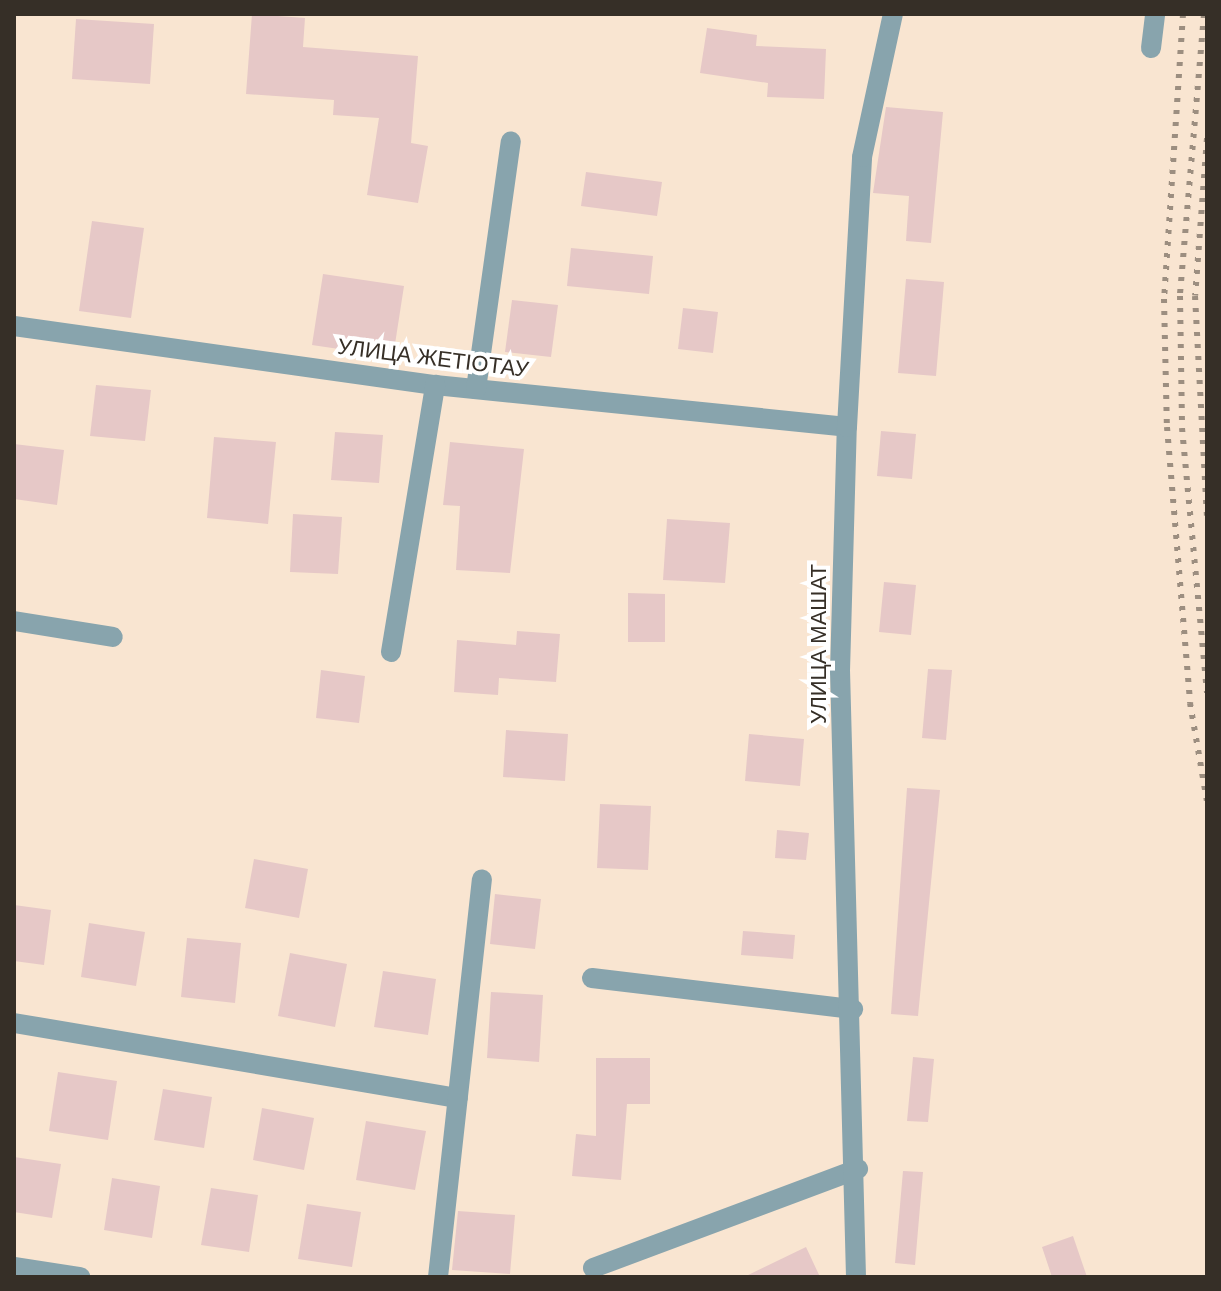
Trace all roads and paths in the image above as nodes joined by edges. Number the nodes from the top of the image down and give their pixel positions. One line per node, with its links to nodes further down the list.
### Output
1 (893, 14): 8 (street, УЛИЦА МАШАТ)
2 (1155, 14): 3 (street)
3 (1151, 48)
4 (511, 141): 7 (street)
5 (14, 326): 6 (street, УЛИЦА ЖЕТІОТАУ)
6 (435, 385): 7 (street, УЛИЦА ЖЕТІОТАУ); 11 (street)
7 (476, 389): 8 (street, УЛИЦА ЖЕТІОТАУ)
8 (847, 427): 14 (street, УЛИЦА МАШАТ)
9 (14, 621): 10 (street)
10 (113, 637)
11 (391, 652)
12 (482, 879): 16 (street)
13 (592, 978): 14 (street)
14 (853, 1009): 17 (street, УЛИЦА МАШАТ)
15 (14, 1023): 16 (street)
16 (458, 1098): 21 (street)
17 (858, 1169): 19 (street); 22 (street, УЛИЦА МАШАТ)
18 (14, 1267): 20 (street)
19 (593, 1268)
20 (80, 1277)
21 (438, 1277)
22 (856, 1277)

